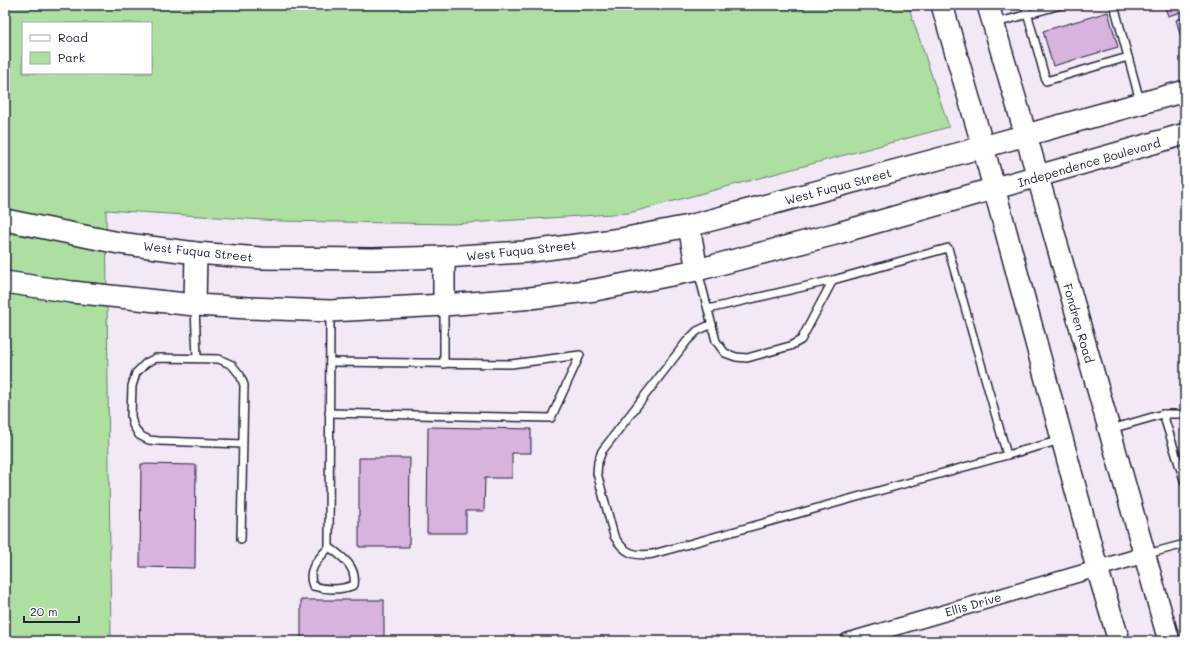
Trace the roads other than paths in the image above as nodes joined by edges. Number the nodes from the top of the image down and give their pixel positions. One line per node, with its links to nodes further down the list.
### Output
1 (942, 5): 12 (main road)
2 (1025, 5): 6 (lane)
3 (1061, 5): 6 (lane)
4 (1114, 5): 7 (lane)
5 (991, 14): 6 (lane); 11 (main road, Fondren Road)
6 (1028, 14): 7 (lane)
7 (1128, 57): 9 (lane)
8 (1185, 90): 9 (main road)
9 (1140, 103): 11 (main road)
10 (1185, 134): 13 (main road, Independence Boulevard)
11 (1026, 135): 12 (main road, West Fuqua Street); 13 (main road, Fondren Road)
12 (983, 147): 14 (main road); 16 (main road, West Fuqua Street)
13 (1038, 177): 14 (main road, Independence Boulevard); 33 (main road, Fondren Road)
14 (994, 189): 19 (main road); 34 (main road)
15 (5, 220): 17 (main road, West Fuqua Street)
16 (689, 226): 18 (main road, West Fuqua Street); 19 (main road)
17 (196, 253): 18 (main road, West Fuqua Street); 22 (main road)
18 (444, 257): 23 (main road)
19 (698, 270): 23 (main road); 24 (lane)
20 (833, 280): 24 (lane); 26 (lane); 36 (lane)
21 (5, 282): 22 (main road)
22 (195, 305): 25 (main road); 27 (lane)
23 (444, 305): 25 (main road); 29 (lane)
24 (708, 309): 26 (lane)
25 (330, 311): 28 (lane)
26 (712, 324): 36 (lane)
27 (197, 358): 35 (lane); 35 (lane)
28 (330, 362): 29 (lane); 30 (lane)
29 (444, 364): 30 (lane)
30 (329, 413): 40 (lane)
31 (1163, 414): 32 (lane); 33 (lane); 37 (lane)
32 (1185, 414)
33 (1109, 429): 41 (main road, Fondren Road)
34 (1063, 439): 36 (lane); 42 (main road)
35 (243, 444): 38 (lane)
36 (1007, 455)
37 (1185, 483)
38 (241, 539)
39 (1185, 544): 41 (lane)
40 (329, 547): 40 (lane)
41 (1144, 555): 42 (street, Ellis Drive); 45 (main road, Fondren Road)
42 (1097, 568): 43 (street, Ellis Drive); 44 (main road)
43 (848, 641)
44 (1119, 641)
45 (1169, 641)

